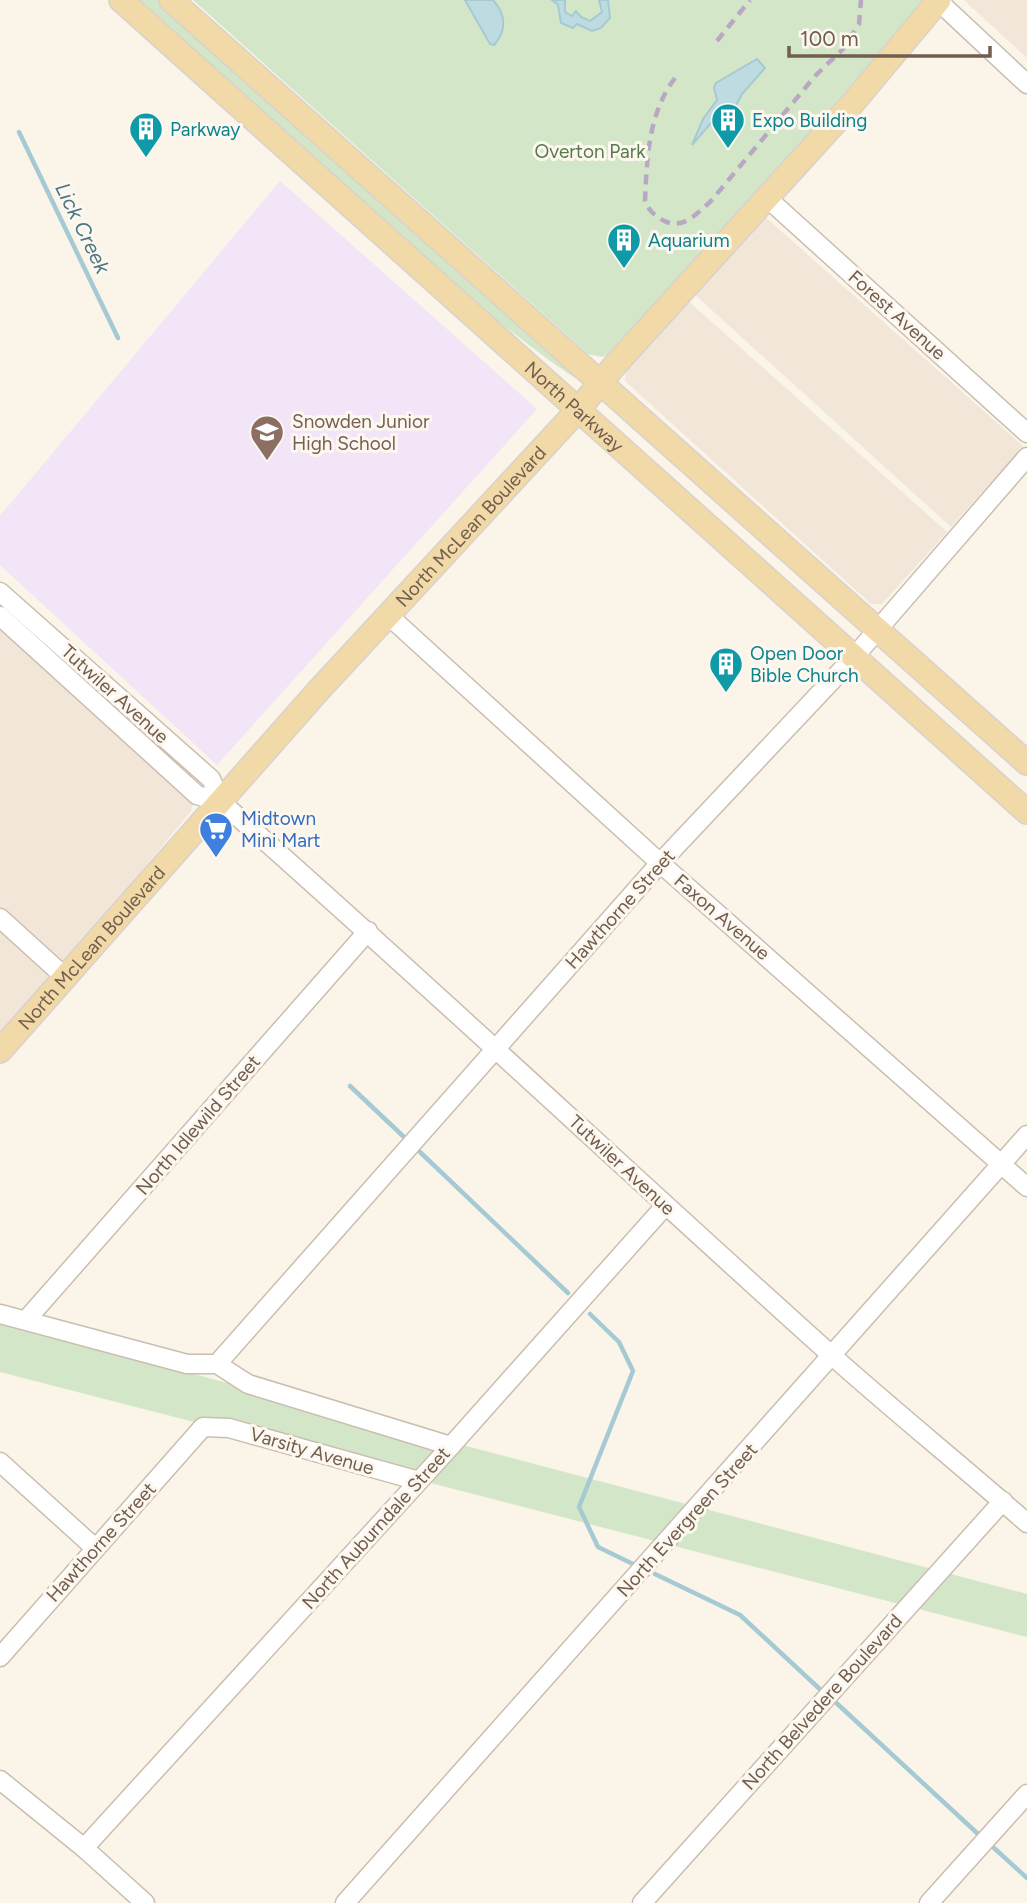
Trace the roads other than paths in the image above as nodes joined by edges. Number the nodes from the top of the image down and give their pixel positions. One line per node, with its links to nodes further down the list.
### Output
1 (121, 0): 7 (main road, North Parkway)
2 (171, 0): 6 (main road, North Parkway)
3 (938, 0): 4 (street); 5 (main road, North McLean Boulevard)
4 (1027, 84)
5 (766, 197): 6 (main road, North McLean Boulevard); 8 (street, Forest Avenue)
6 (600, 382): 7 (main road, North McLean Boulevard); 13 (main road, North Parkway)
7 (578, 410): 12 (main road, North McLean Boulevard); 15 (main road, North Parkway)
8 (1027, 433)
9 (1027, 457): 13 (street, Hawthorne Street)
10 (0, 592): 14 (street, Tutwiler Avenue)
11 (0, 616): 14 (street, Tutwiler Avenue)
12 (389, 616): 17 (main road, North McLean Boulevard); 19 (street, Faxon Avenue)
13 (876, 630): 15 (street, Hawthorne Street); 16 (main road, North Parkway)
14 (35, 635): 17 (street, Tutwiler Avenue)
15 (854, 657): 18 (main road, North Parkway); 19 (street, Hawthorne Street)
16 (1027, 763)
17 (221, 802): 21 (street, Tutwiler Avenue); 22 (main road, North McLean Boulevard)
18 (1027, 812)
19 (660, 863): 23 (street, Hawthorne Street); 26 (street, Faxon Avenue)
20 (0, 918): 22 (street)
21 (368, 931): 23 (street, Tutwiler Avenue); 30 (street, North Idlewild Street)
22 (66, 978): 24 (main road, North McLean Boulevard)
23 (497, 1049): 28 (street, Tutwiler Avenue); 32 (street, Hawthorne Street)
24 (0, 1051)
25 (1027, 1135): 26 (street, North Evergreen Street)
26 (1002, 1164): 27 (street, Faxon Avenue); 31 (street, North Evergreen Street)
27 (1027, 1187)
28 (666, 1206): 31 (street, Tutwiler Avenue); 34 (street, North Auburndale Street)
29 (0, 1314): 30 (street)
30 (27, 1320): 32 (street)
31 (832, 1356): 37 (street, Tutwiler Avenue); 45 (street, North Evergreen Street)
32 (217, 1364): 34 (street)
33 (203, 1427): 36 (street, Varsity Avenue); 39 (street, Hawthorne Street)
34 (451, 1446): 36 (street, North Auburndale Street)
35 (0, 1462): 39 (street)
36 (419, 1481): 43 (street, North Auburndale Street)
37 (1003, 1502): 38 (street, Tutwiler Avenue); 46 (street, North Belvedere Boulevard)
38 (1027, 1523)
39 (95, 1548): 40 (street, Hawthorne Street)
40 (0, 1657)
41 (0, 1780): 43 (street)
42 (1027, 1794): 47 (street)
43 (84, 1848): 44 (street)
44 (145, 1903)
45 (345, 1903)
46 (642, 1903)
47 (929, 1903)

